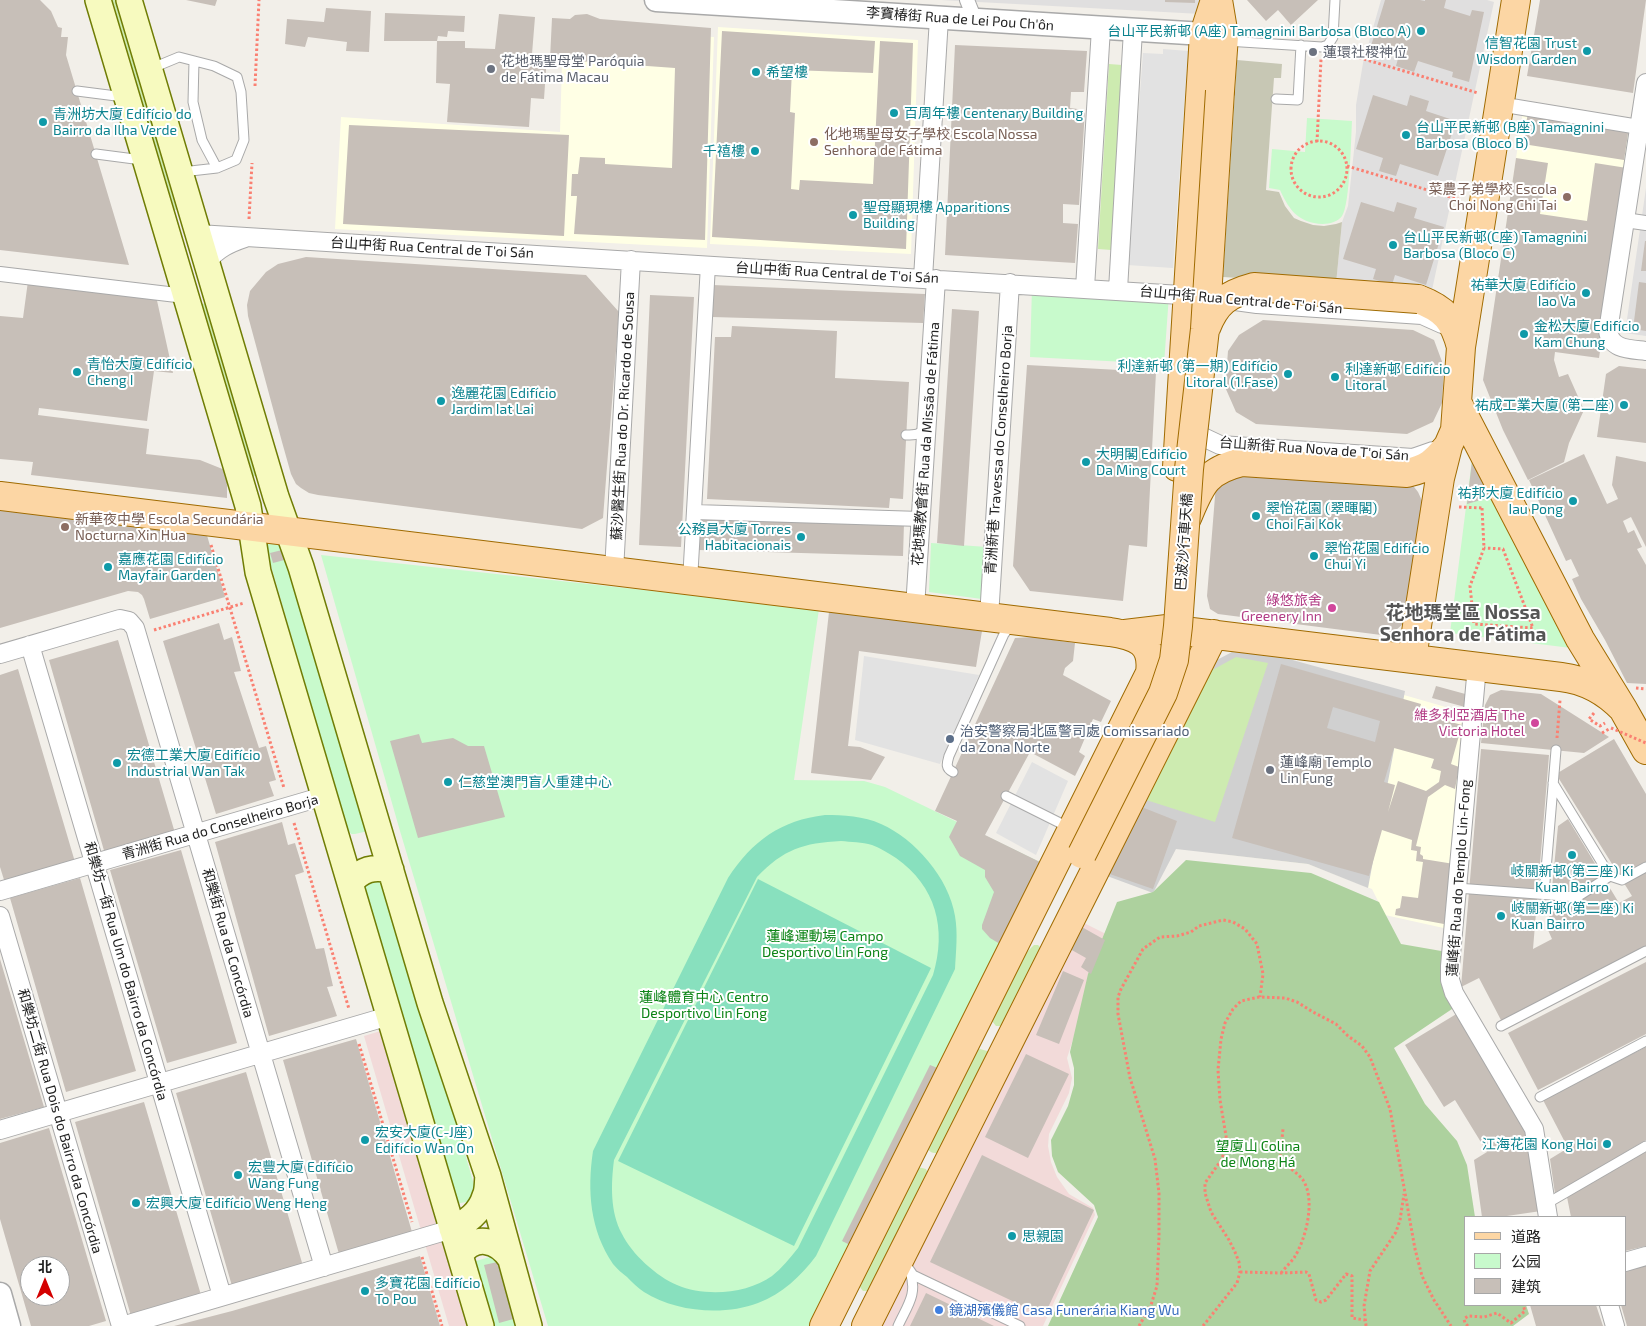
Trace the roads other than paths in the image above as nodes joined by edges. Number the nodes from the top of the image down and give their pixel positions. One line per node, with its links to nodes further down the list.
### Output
1 (87, 0): 11 (main road)
2 (98, 0): 11 (main road)
3 (130, 0): 17 (main road)
4 (656, 0): 8 (street, 李寶椿街 Rua de Lei Pou Ch'ôn)
5 (1217, 0): 14 (main road)
6 (1335, 0): 15 (lane)
7 (1516, 0): 22 (main road)
8 (754, 3): 10 (street, 李寶椿街 Rua de Lei Pou Ch'ôn)
9 (971, 10): 10 (street, 李寶椿街 Rua de Lei Pou Ch'ôn); 12 (street, 李寶椿街 Rua de Lei Pou Ch'ôn)
10 (938, 18): 36 (street, 花地瑪教會街 Rua da Missão de Fátima)
11 (106, 26): 20 (main road)
12 (1101, 28): 13 (street, 李寶椿街 Rua de Lei Pou Ch'ôn); 38 (street)
13 (1133, 30): 14 (street, 李寶椿街 Rua de Lei Pou Ch'ôn); 39 (street)
14 (1214, 37): 15 (lane); 40 (main road); 42 (main road, 巴波沙行車天橋, bridge)
15 (1301, 46): 21 (lane)
16 (194, 61): 17 (lane); 25 (lane); 25 (lane)
17 (150, 69): 27 (main road)
18 (1646, 89): 23 (street)
19 (77, 91): 20 (lane)
20 (127, 97): 26 (main road)
21 (1276, 98)
22 (1500, 102): 23 (street); 43 (main road)
23 (1639, 127): 28 (street)
24 (96, 154): 26 (lane)
25 (217, 168): 27 (lane)
26 (148, 171): 27 (main road); 41 (main road)
27 (180, 172): 30 (main road)
28 (1625, 220): 29 (street); 44 (street)
29 (1646, 223)
30 (198, 234): 31 (street, 台山中街 Rua Central de T'oi Sán); 33 (main road)
31 (248, 237): 32 (street, 台山中街 Rua Central de T'oi Sán); 33 (street)
32 (632, 260): 34 (street, 台山中街 Rua Central de T'oi Sán); 54 (street, 蘇沙醫生街 Rua do Dr. Ricardo de Sousa)
33 (207, 262): 41 (main road); 53 (main road)
34 (708, 265): 36 (street, 台山中街 Rua Central de T'oi Sán); 49 (street)
35 (0, 274): 41 (street)
36 (929, 278): 37 (street, 台山中街 Rua Central de T'oi Sán); 50 (street, 花地瑪教會街 Rua da Missão de Fátima)
37 (1010, 283): 38 (street, 台山中街 Rua Central de T'oi Sán); 57 (street, 青洲新巷 Travessa do Conselheiro Borja)
38 (1085, 288): 39 (street, 台山中街 Rua Central de T'oi Sán)
39 (1118, 290): 40 (street, 台山中街 Rua Central de T'oi Sán)
40 (1188, 294): 43 (street, 台山中街 Rua Central de T'oi Sán); 46 (main road)
41 (188, 305): 52 (main road)
42 (1205, 329): 43 (main road, bridge); 51 (main road, 巴波沙行車天橋, bridge)
43 (1461, 347): 45 (main road)
44 (1646, 352)
45 (1456, 401): 47 (main road); 61 (main road)
46 (1181, 407): 47 (street, 台山新街 Rua Nova de T'oi Sán); 58 (main road)
47 (1452, 438): 51 (main road, bridge); 64 (main road)
48 (0, 496): 52 (main road)
49 (694, 512): 50 (street); 55 (street)
50 (921, 519): 56 (street, 花地瑪教會街 Rua da Missão de Fátima)
51 (1185, 522): 75 (main road, 巴波沙行車天橋, bridge)
52 (251, 526): 53 (main road); 72 (main road)
53 (289, 531): 54 (main road); 78 (main road)
54 (614, 571): 55 (main road)
55 (690, 580): 56 (main road)
56 (915, 608): 57 (main road)
57 (1003, 623): 59 (main road); 70 (lane)
58 (1167, 629): 59 (main road); 60 (main road)
59 (1125, 634): 75 (main road)
60 (1219, 635): 64 (main road); 86 (main road)
61 (1580, 639): 66 (main road); 67 (main road)
62 (30, 645): 63 (street); 74 (street, 和樂街 Rua da Concórdia); 76 (street, 和樂坊一街 Rua Um do Bairro da Concórdia)
63 (0, 654)
64 (1412, 658): 65 (main road)
65 (1476, 666): 66 (main road); 81 (street, 蓮峰街 Rua do Templo Lin-Fong)
66 (1556, 676): 67 (main road)
67 (1627, 719): 69 (main road)
68 (1556, 750): 71 (lane)
69 (1646, 750)
70 (953, 772)
71 (1553, 783): 79 (lane); 83 (lane)
72 (324, 796): 74 (street, 青洲街 Rua do Conselheiro Borja); 80 (main road)
73 (1006, 796): 75 (lane)
74 (196, 834): 76 (street, 青洲街 Rua do Conselheiro Borja); 91 (street, 和樂街 Rua da Concórdia)
75 (1074, 846): 86 (main road); 89 (main road)
76 (95, 864): 82 (street, 青洲街 Rua do Conselheiro Borja); 93 (street, 和樂坊一街 Rua Um do Bairro da Concórdia)
77 (1646, 867): 79 (lane)
78 (391, 870): 80 (main road); 100 (main road)
79 (1610, 876): 83 (lane)
80 (350, 883): 87 (main road)
81 (1457, 888): 83 (lane); 101 (street, 蓮峰街 Rua do Templo Lin-Fong)
82 (0, 891)
83 (1544, 894)
84 (0, 916): 95 (street, 和樂坊二街 Rua Dois do Bairro da Concórdia)
85 (1646, 951): 88 (lane)
86 (1039, 981): 92 (main road)
87 (389, 1016): 91 (street); 102 (main road)
88 (1501, 1026)
89 (968, 1038): 92 (main road); 98 (main road)
90 (1646, 1041): 94 (lane)
91 (260, 1054): 93 (street); 108 (street, 和樂街 Rua da Concórdia)
92 (1002, 1054): 99 (main road)
93 (160, 1083): 95 (street); 111 (street, 和樂坊一街 Rua Um do Bairro da Concórdia)
94 (1540, 1097)
95 (58, 1113): 96 (street); 115 (street, 和樂坊二街 Rua Dois do Bairro da Concórdia)
96 (0, 1130)
97 (1646, 1146): 101 (lane)
98 (907, 1159): 99 (main road); 109 (main road)
99 (941, 1175): 106 (main road)
100 (488, 1176): 102 (main road); 105 (main road)
101 (1547, 1211)
102 (452, 1229): 103 (main road); 108 (street)
103 (460, 1255): 105 (main road); 116 (main road)
104 (1646, 1256): 107 (street)
105 (510, 1258): 117 (main road)
106 (906, 1262): 112 (main road); 120 (lane); 121 (lane)
107 (1626, 1262)
108 (324, 1267): 111 (street)
109 (844, 1287): 112 (main road); 118 (main road)
110 (0, 1294): 114 (street)
111 (222, 1296): 115 (street)
112 (878, 1302): 119 (main road)
113 (1609, 1306): 122 (street)
114 (9, 1326)
115 (121, 1326)
116 (481, 1326)
117 (529, 1326)
118 (824, 1326)
119 (866, 1326)
120 (898, 1326)
121 (1020, 1326)
122 (1615, 1326)

